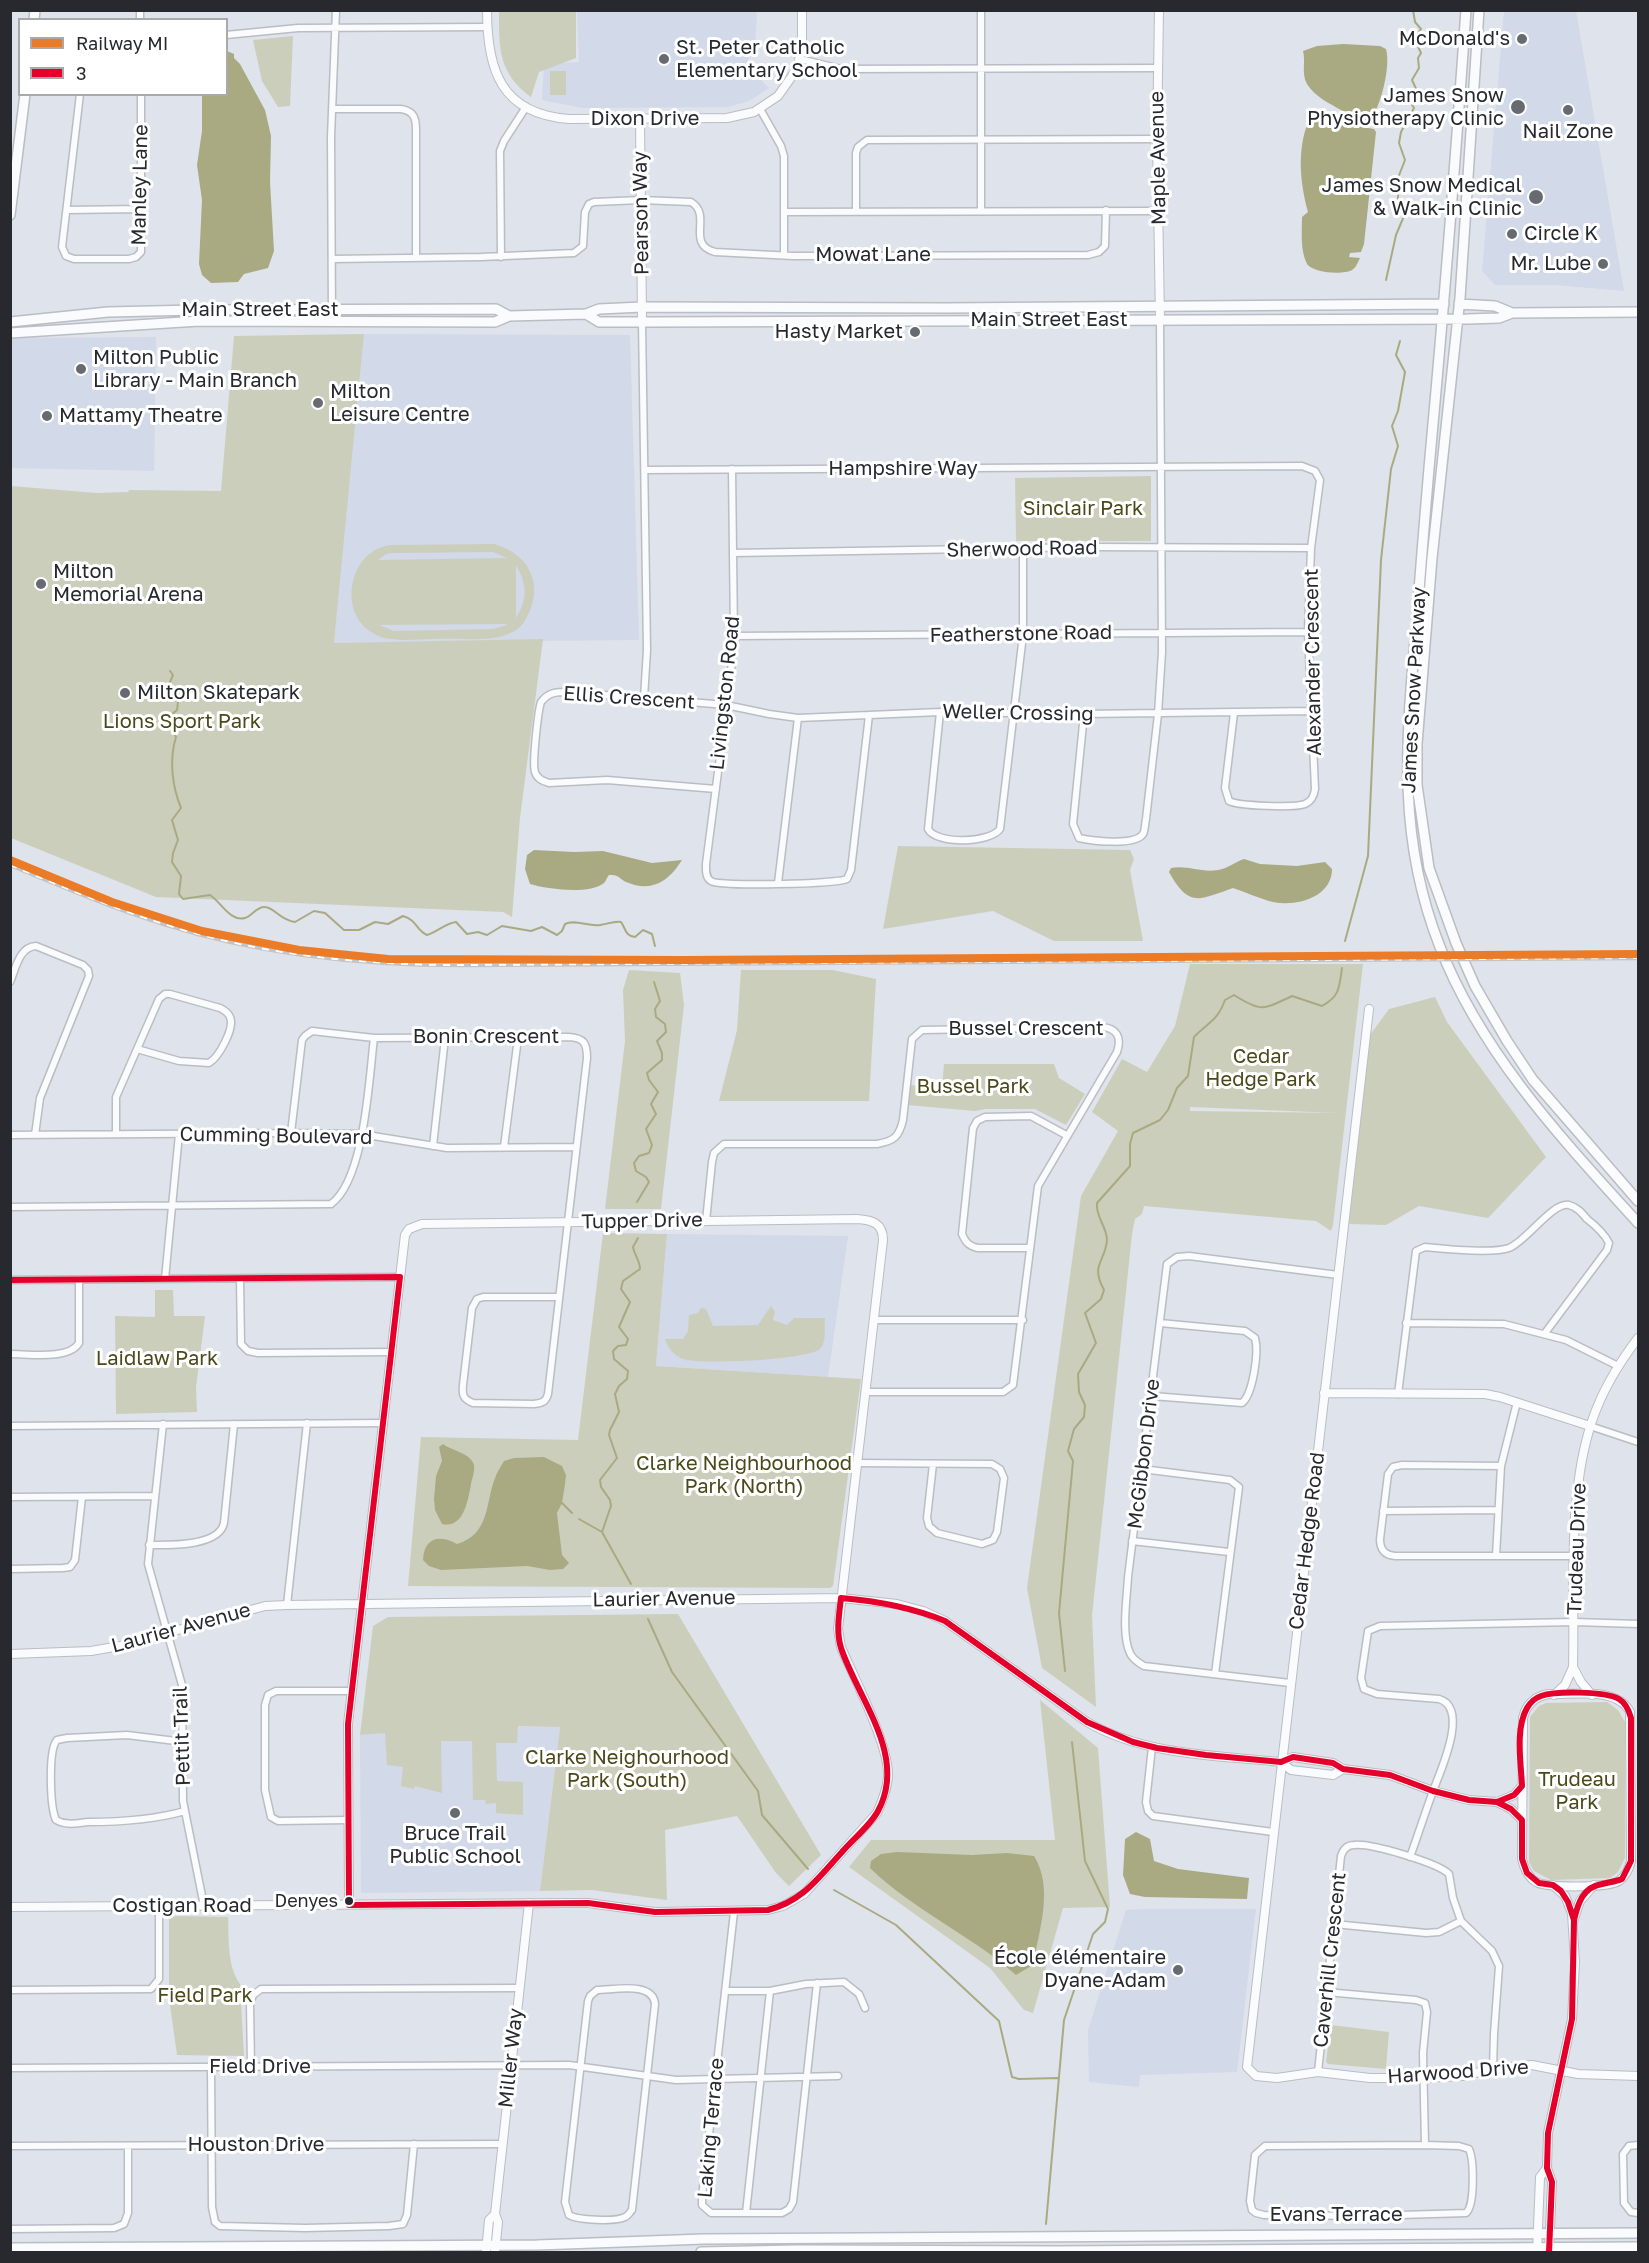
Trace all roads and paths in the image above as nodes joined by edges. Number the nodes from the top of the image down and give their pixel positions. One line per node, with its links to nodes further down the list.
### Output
1 (336, 10): 9 (street)
2 (487, 10): 8 (street, Dixon Drive)
3 (802, 10): 11 (street, Dixon Drive)
4 (981, 10): 12 (street)
5 (1159, 10): 13 (street, Maple Avenue)
6 (1466, 10): 37 (main road, James Snow Parkway)
7 (1479, 10): 36 (main road, James Snow Parkway)
8 (487, 27): 9 (street); 17 (street, Dixon Drive)
9 (334, 28): 10 (street); 18 (street)
10 (228, 35)
11 (800, 59): 12 (street); 19 (street, Dixon Drive)
12 (980, 68): 13 (street); 22 (street)
13 (1158, 68): 21 (street, Maple Avenue)
14 (26, 96): 31 (main road)
15 (80, 96): 25 (street, Manley Lane)
16 (141, 96): 24 (street, Manley Lane)
17 (526, 107): 20 (street, Dixon Drive); 33 (street)
18 (332, 109): 34 (street); 35 (street)
19 (760, 109): 20 (street, Dixon Drive); 29 (street)
20 (640, 118): 23 (street, Pearson Way)
21 (1157, 139): 22 (street); 28 (street, Maple Avenue)
22 (981, 140): 27 (street); 30 (street)
23 (641, 200): 32 (street, Mowat Lane); 33 (street); 39 (street, Pearson Way)
24 (141, 209): 25 (street); 25 (street, Manley Lane)
25 (66, 210)
26 (1106, 210): 27 (street); 28 (street); 32 (street, Mowat Lane)
27 (981, 211): 30 (street)
28 (1158, 211): 38 (street, Maple Avenue)
29 (784, 212): 30 (street); 32 (street)
30 (856, 212)
31 (10, 215)
32 (784, 255)
33 (501, 256): 35 (street)
34 (332, 258): 35 (street); 40 (street)
35 (416, 258)
36 (1459, 301): 37 (street, Main Street East); 42 (main road, Main Street East); 46 (main road, James Snow Parkway)
37 (1444, 304): 38 (main road, Main Street East); 45 (main road, James Snow Parkway)
38 (1160, 306): 39 (main road, Main Street East); 47 (street, Maple Avenue)
39 (642, 307): 43 (main road, Main Street East); 50 (street, Pearson Way)
40 (332, 309): 44 (main road, Main Street East); 48 (street); 49 (main road, Main Street East)
41 (1638, 312): 42 (main road, Main Street East)
42 (1512, 313): 46 (main road, Main Street East)
43 (586, 314): 44 (main road, Main Street East); 50 (main road, Main Street East)
44 (509, 316): 48 (main road, Main Street East)
45 (1443, 318): 46 (main road, Main Street East); 47 (main road, Main Street East); 96 (main road, James Snow Parkway)
46 (1457, 318): 91 (main road, James Snow Parkway)
47 (1160, 320): 50 (main road, Main Street East); 52 (street)
48 (332, 321): 51 (main road, Main Street East)
49 (10, 322)
50 (642, 322): 54 (street)
51 (10, 333)
52 (1160, 467): 53 (street, Hampshire Way); 56 (street); 57 (street, Alexander Crescent)
53 (732, 469): 54 (street, Hampshire Way); 58 (street, Livingston Road)
54 (645, 470): 63 (street)
55 (1023, 548): 56 (street, Sherwood Road); 58 (street, Sherwood Road); 61 (street)
56 (1161, 548): 57 (street, Sherwood Road); 60 (street)
57 (1311, 548): 59 (street, Alexander Crescent)
58 (733, 553): 62 (street, Livingston Road)
59 (1308, 632): 60 (street, Featherstone Road); 65 (street, Alexander Crescent)
60 (1163, 633): 61 (street, Featherstone Road); 70 (street)
61 (1023, 634): 62 (street, Featherstone Road); 67 (street)
62 (734, 636): 64 (street, Livingston Road)
63 (644, 698): 64 (street, Ellis Crescent); 73 (street, Ellis Crescent)
64 (726, 705): 72 (street, Weller Crossing); 73 (street, Livingston Road)
65 (1312, 711): 68 (street, Weller Crossing); 68 (street, Alexander Crescent)
66 (940, 712): 67 (street, Weller Crossing); 67 (street); 71 (street, Weller Crossing)
67 (1014, 713): 69 (street, Weller Crossing)
68 (1234, 713): 70 (street, Weller Crossing)
69 (1084, 714): 70 (street, Weller Crossing); 70 (street)
70 (1158, 714)
71 (869, 715): 72 (street, Weller Crossing); 74 (street)
72 (798, 718): 74 (street)
73 (716, 789): 74 (street, Livingston Road)
74 (778, 884)
75 (10, 982): 86 (street)
76 (1369, 1009): 98 (street, Cedar Hedge Road)
77 (374, 1038): 78 (street, Bonin Crescent); 82 (street, Bonin Crescent); 84 (street)
78 (445, 1038): 79 (street, Bonin Crescent); 88 (street)
79 (518, 1038): 89 (street); 90 (street, Bonin Crescent)
80 (137, 1049): 80 (street); 81 (street)
81 (116, 1133): 83 (street, Cumming Boulevard); 86 (street, Cumming Boulevard)
82 (291, 1133): 83 (street, Cumming Boulevard); 84 (street, Cumming Boulevard)
83 (178, 1134): 92 (street)
84 (361, 1134): 88 (street, Cumming Boulevard); 92 (street)
85 (10, 1135): 86 (street, Cumming Boulevard)
86 (35, 1135)
87 (1066, 1135): 94 (street, Bussel Crescent); 97 (street, Bussel Crescent); 97 (street)
88 (433, 1146): 89 (street, Cumming Boulevard)
89 (504, 1147): 90 (street, Cumming Boulevard)
90 (576, 1147): 95 (street, Bonin Crescent)
91 (1638, 1201)
92 (172, 1205): 93 (street); 100 (street)
93 (10, 1206)
94 (706, 1221): 95 (street, Tupper Drive); 105 (street, Tupper Drive)
95 (568, 1222): 99 (street, Tupper Drive); 104 (street, Bonin Crescent)
96 (1638, 1223)
97 (1030, 1248): 106 (street, Bussel Crescent)
98 (1338, 1275): 107 (street, McGibbon Drive); 115 (street, Cedar Hedge Road)
99 (400, 1277): 101 (street); 111 (street, Tupper Drive)
100 (165, 1279): 101 (street); 103 (street)
101 (240, 1279): 111 (street)
102 (10, 1280): 103 (street)
103 (79, 1281): 112 (street)
104 (559, 1297): 104 (street, Bonin Crescent)
105 (874, 1320): 106 (street); 114 (street, Tupper Drive)
106 (1023, 1320): 114 (street, Bussel Crescent)
107 (1160, 1323): 117 (street, McGibbon Drive); 117 (street)
108 (1406, 1323): 109 (street); 109 (street); 116 (street)
109 (1545, 1333): 113 (street)
110 (1638, 1338): 113 (street, Trudeau Drive)
111 (392, 1352): 119 (street, Tupper Drive)
112 (10, 1354)
113 (1618, 1366): 124 (street, Trudeau Drive)
114 (865, 1392): 126 (street, Tupper Drive)
115 (1324, 1393): 116 (street); 150 (street, Cedar Hedge Road)
116 (1398, 1394): 118 (street)
117 (1152, 1396): 129 (street, McGibbon Drive)
118 (1517, 1402): 124 (street); 128 (street)
119 (383, 1423): 122 (street); 142 (street, Tupper Drive)
120 (163, 1424): 121 (street); 123 (street); 130 (street, Pettit Trail)
121 (234, 1424): 122 (street); 136 (street)
122 (307, 1424): 143 (street)
123 (10, 1426)
124 (1590, 1426): 125 (street); 139 (street, Trudeau Drive)
125 (1638, 1442)
126 (857, 1463): 127 (street); 141 (street, Tupper Drive)
127 (933, 1464): 127 (street)
128 (1501, 1466): 133 (street); 134 (street)
129 (1142, 1469): 135 (street, McGibbon Drive); 137 (street)
130 (154, 1496): 132 (street); 136 (street, Pettit Trail)
131 (10, 1497): 132 (street)
132 (82, 1497): 140 (street)
133 (1497, 1510): 134 (street); 138 (street)
134 (1383, 1511): 138 (street)
135 (1132, 1541): 137 (street); 149 (street, McGibbon Drive)
136 (149, 1545): 146 (street, Pettit Trail)
137 (1230, 1552): 149 (street)
138 (1496, 1556): 139 (street)
139 (1575, 1556): 144 (street, Trudeau Drive)
140 (10, 1569)
141 (841, 1598): 142 (street, Laurier Avenue); 155 (street, Laurier Avenue); 177 (street, Costigan Road)
142 (362, 1604): 143 (street, Laurier Avenue); 151 (street, Tupper Drive)
143 (287, 1605): 146 (street, Laurier Avenue)
144 (1574, 1622): 145 (street); 148 (street, Trudeau Drive); 160 (street)
145 (1638, 1624)
146 (166, 1632): 147 (street, Laurier Avenue); 154 (street, Pettit Trail)
147 (10, 1654)
148 (1573, 1666): 152 (street, Trudeau Drive); 153 (street)
149 (1215, 1674): 150 (street, McGibbon Drive)
150 (1290, 1683): 156 (street, Cedar Hedge Road)
151 (352, 1690): 165 (street, Tupper Drive); 165 (street)
152 (1554, 1695): 153 (street, Trudeau Drive); 159 (street, Trudeau Drive)
153 (1592, 1695): 158 (street, Trudeau Drive)
154 (184, 1742): 164 (street, Pettit Trail); 164 (street)
155 (1152, 1747): 156 (street, Laurier Avenue); 168 (street)
156 (1281, 1762): 157 (street); 157 (street); 168 (street, Cedar Hedge Road)
157 (1343, 1769): 160 (street)
158 (1631, 1781): 161 (street); 167 (street, Trudeau Drive)
159 (1522, 1786): 162 (street); 166 (street, Trudeau Drive)
160 (1433, 1791): 162 (street); 169 (street)
161 (1638, 1792)
162 (1497, 1802): 166 (street)
163 (1638, 1806): 167 (street)
164 (185, 1811): 175 (street, Pettit Trail)
165 (348, 1820): 173 (street, Tupper Drive)
166 (1522, 1820): 170 (street, Trudeau Drive)
167 (1631, 1820): 171 (street, Trudeau Drive)
168 (1273, 1832): 195 (street, Cedar Hedge Road)
169 (1410, 1857): 179 (street, Caverhill Crescent); 180 (street, Caverhill Crescent)
170 (1553, 1885): 171 (street, Trudeau Drive); 178 (street, Trudeau Drive)
171 (1594, 1885): 178 (street, Trudeau Drive)
172 (528, 1903): 173 (street, Costigan Road); 177 (street, Costigan Road); 182 (street, Miller Way)
173 (349, 1905): 175 (street, Costigan Road)
174 (159, 1906): 175 (street, Costigan Road); 176 (street, Costigan Road); 183 (street)
175 (204, 1906)
176 (10, 1907)
177 (734, 1912): 184 (street, Laking Terrace)
178 (1574, 1920): 194 (street, Trudeau Drive)
179 (1461, 1921): 180 (street); 193 (street, Caverhill Crescent)
180 (1334, 1924): 186 (street, Caverhill Crescent)
181 (817, 1983): 185 (street); 187 (street); 198 (street, Laking Terrace)
182 (519, 1988): 188 (street, Miller Way); 191 (street)
183 (10, 1990)
184 (725, 1990): 185 (street); 203 (street, Laking Terrace)
185 (770, 1991): 201 (street)
186 (1326, 1992): 196 (street, Caverhill Crescent); 202 (street)
187 (865, 2008)
188 (510, 2065): 189 (street, Field Drive); 191 (street, Field Drive); 205 (street, Miller Way)
189 (580, 2066): 197 (street, Field Drive); 197 (street); 197 (street)
190 (211, 2067): 191 (street, Field Drive); 192 (street, Field Drive); 206 (street)
191 (251, 2067)
192 (10, 2068)
193 (1493, 2069): 194 (street, Harwood Drive); 202 (street, Harwood Drive)
194 (1561, 2070): 200 (street, Harwood Drive); 211 (street, Trudeau Drive)
195 (1250, 2072): 196 (street, Harwood Drive)
196 (1318, 2072): 202 (street, Harwood Drive)
197 (647, 2076): 203 (street, Field Drive)
198 (807, 2076): 199 (street, Field Drive); 201 (street, Field Drive); 212 (street, Laking Terrace)
199 (838, 2076)
200 (1638, 2076)
201 (761, 2078): 203 (street, Field Drive); 212 (street)
202 (1424, 2078): 207 (street)
203 (715, 2079): 212 (street, Laking Terrace)
204 (414, 2144): 205 (street, Houston Drive); 206 (street, Houston Drive); 206 (street)
205 (502, 2144): 221 (street, Miller Way)
206 (212, 2145): 210 (street, Houston Drive)
207 (1425, 2145): 207 (street, Evans Terrace)
208 (1638, 2145): 213 (street)
209 (10, 2146): 210 (street, Houston Drive)
210 (128, 2146): 214 (street)
211 (1547, 2168): 216 (street, Trudeau Drive); 217 (street, Trudeau Drive)
212 (746, 2213)
213 (1638, 2213)
214 (10, 2229)
215 (1638, 2233): 217 (main road)
216 (1538, 2235): 217 (main road); 218 (main road); 222 (street, Trudeau Drive)
217 (1551, 2235): 223 (street, Trudeau Drive)
218 (973, 2238): 221 (main road); 226 (street)
219 (1638, 2247): 223 (main road)
220 (10, 2248): 221 (main road)
221 (491, 2249)
222 (1538, 2250): 223 (main road); 227 (main road)
223 (1550, 2250)
224 (1036, 2251): 225 (main road); 226 (main road)
225 (1058, 2251): 227 (main road)
226 (971, 2252): 228 (main road)
227 (1225, 2252)
228 (701, 2253)

